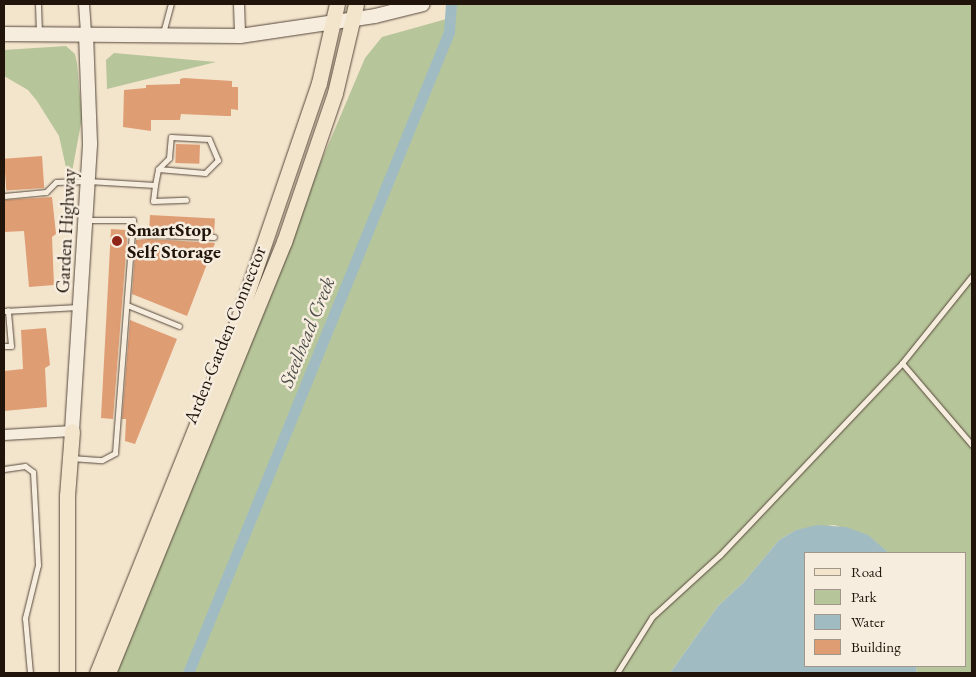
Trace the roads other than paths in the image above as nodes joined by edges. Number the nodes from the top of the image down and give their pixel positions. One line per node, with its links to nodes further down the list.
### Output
1 (38, 4): 10 (lane)
2 (84, 4): 11 (street)
3 (171, 4): 13 (lane)
4 (239, 4): 14 (street)
5 (337, 4): 9 (main road, Arden-Garden Connector)
6 (356, 4): 8 (main road, Arden-Garden Connector)
7 (423, 4): 8 (main road)
8 (353, 20): 9 (main road); 38 (main road, Arden-Garden Connector)
9 (334, 23): 14 (main road); 37 (main road, Arden-Garden Connector)
10 (39, 32): 11 (main road); 12 (main road)
11 (86, 33): 13 (main road); 16 (main road, Garden Highway)
12 (4, 34)
13 (162, 36): 14 (main road)
14 (240, 36)
15 (158, 169): 15 (lane); 17 (lane)
16 (88, 181): 17 (lane); 18 (lane); 20 (main road, Garden Highway)
17 (155, 185): 19 (lane)
18 (4, 196)
19 (186, 200)
20 (86, 220): 21 (lane); 25 (main road, Garden Highway)
21 (132, 234): 22 (lane); 24 (lane)
22 (214, 237)
23 (972, 276): 29 (lane)
24 (127, 305): 27 (lane); 33 (lane)
25 (81, 307): 26 (lane); 30 (main road, Garden Highway)
26 (6, 311): 28 (lane)
27 (179, 326)
28 (4, 346)
29 (902, 363): 32 (lane); 39 (lane)
30 (72, 431): 31 (street); 33 (main road)
31 (4, 435)
32 (972, 444)
33 (70, 458): 36 (main road)
34 (4, 469): 35 (lane)
35 (30, 673)
36 (67, 673)
37 (97, 673)
38 (108, 673)
39 (617, 673)

